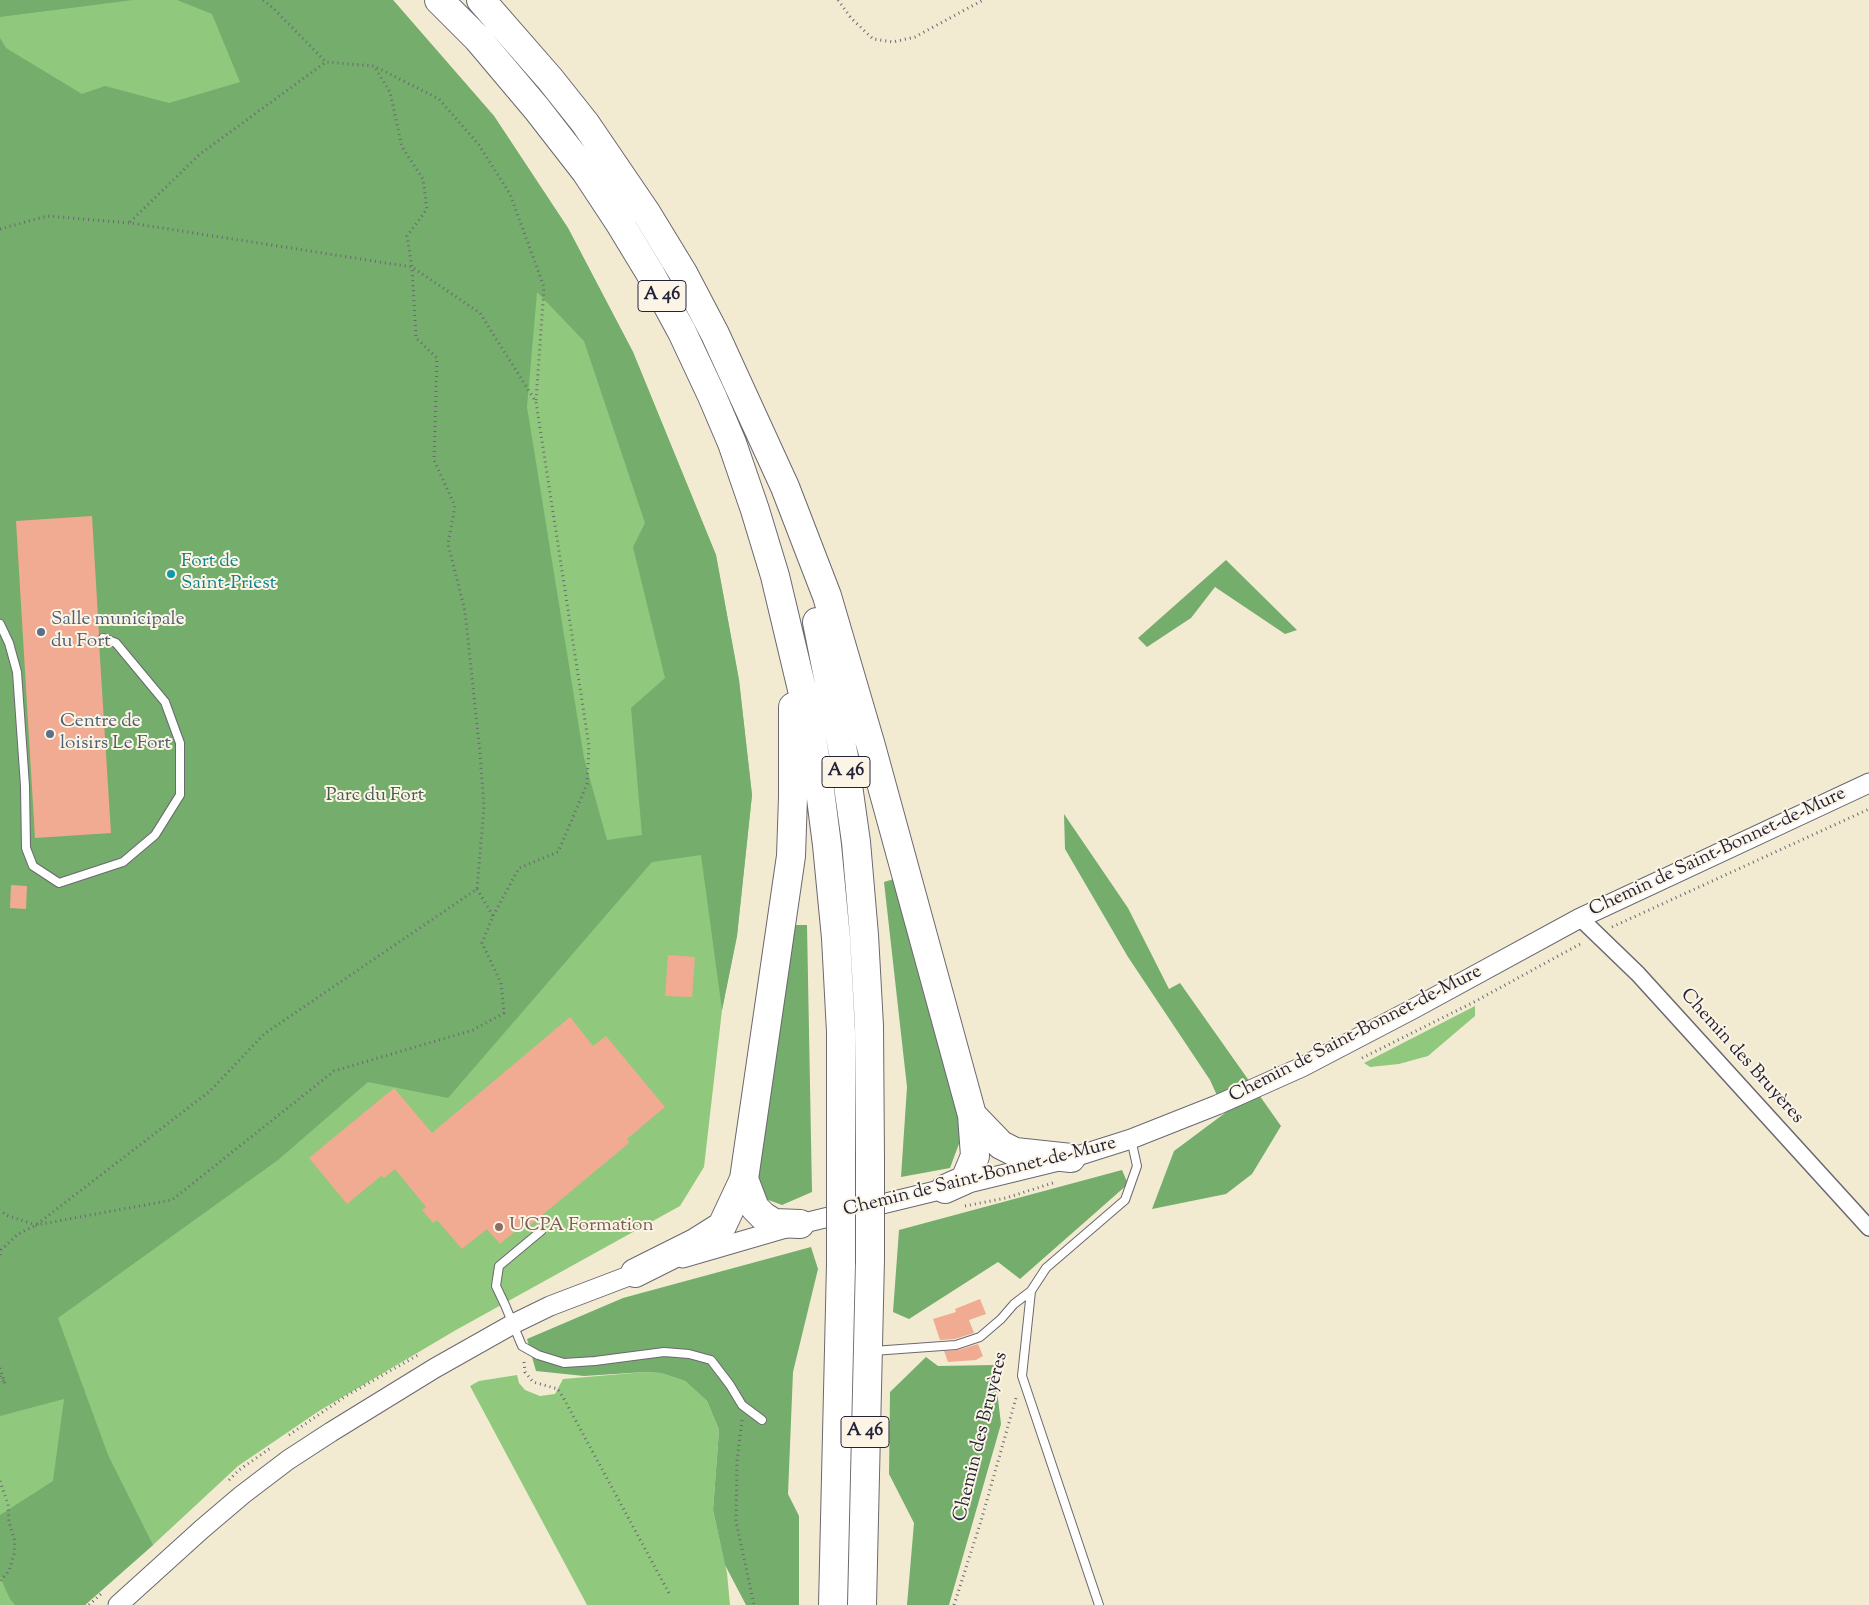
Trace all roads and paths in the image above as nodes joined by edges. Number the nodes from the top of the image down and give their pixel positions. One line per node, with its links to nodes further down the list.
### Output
1 (263, 0): 6 (path)
2 (439, 0): 15 (highway, A 46)
3 (481, 0): 11 (highway, A 46)
4 (838, 0): 5 (path)
5 (983, 0)
6 (326, 62): 7 (path); 8 (path)
7 (374, 66): 10 (path); 12 (path)
8 (130, 223): 9 (path); 10 (path)
9 (0, 229)
10 (412, 267): 12 (path); 18 (path)
11 (745, 399): 22 (highway); 37 (highway, A 46, bridge)
12 (536, 402): 19 (path)
13 (0, 624): 14 (lane)
14 (103, 638)
15 (792, 642): 25 (highway); 48 (highway, A 46, bridge)
16 (1869, 783): 20 (street, Chemin de Saint-Bonnet-de-Mure)
17 (1869, 808): 21 (path)
18 (477, 889): 19 (path); 29 (path)
19 (493, 916): 29 (path)
20 (1580, 918): 21 (street, Chemin des Bruyères); 23 (street, Chemin de Saint-Bonnet-de-Mure)
21 (1597, 934): 30 (street, Chemin des Bruyères)
22 (972, 1115): 24 (highway); 26 (highway)
23 (1130, 1139): 24 (street, Chemin de Saint-Bonnet-de-Mure); 34 (lane, Chemin des Bruyères)
24 (1070, 1158): 26 (street, Chemin de Saint-Bonnet-de-Mure)
25 (744, 1180): 28 (highway); 33 (highway)
26 (945, 1189): 28 (street, Chemin de Saint-Bonnet-de-Mure)
27 (0, 1210): 29 (path)
28 (800, 1224): 33 (street, Chemin de Saint-Bonnet-de-Mure)
29 (36, 1225): 32 (path)
30 (1869, 1228)
31 (541, 1231): 35 (lane)
32 (0, 1255)
33 (635, 1273): 35 (street, Chemin de Saint-Bonnet-de-Mure)
34 (1031, 1291): 37 (lane); 40 (lane, Chemin des Bruyères)
35 (513, 1324): 36 (lane); 46 (street, Chemin de Saint-Bonnet-de-Mure)
36 (522, 1346): 41 (lane); 45 (path)
37 (867, 1352): 49 (highway, A 46)
38 (0, 1368): 39 (path)
39 (0, 1376)
40 (1022, 1376): 50 (path, Chemin des Bruyères); 51 (lane)
41 (742, 1405): 42 (lane); 47 (path)
42 (762, 1420)
43 (0, 1481): 44 (path)
44 (0, 1581)
45 (670, 1595)
46 (118, 1605)
47 (754, 1605)
48 (833, 1605)
49 (862, 1605)
50 (954, 1605)
51 (1098, 1605)

